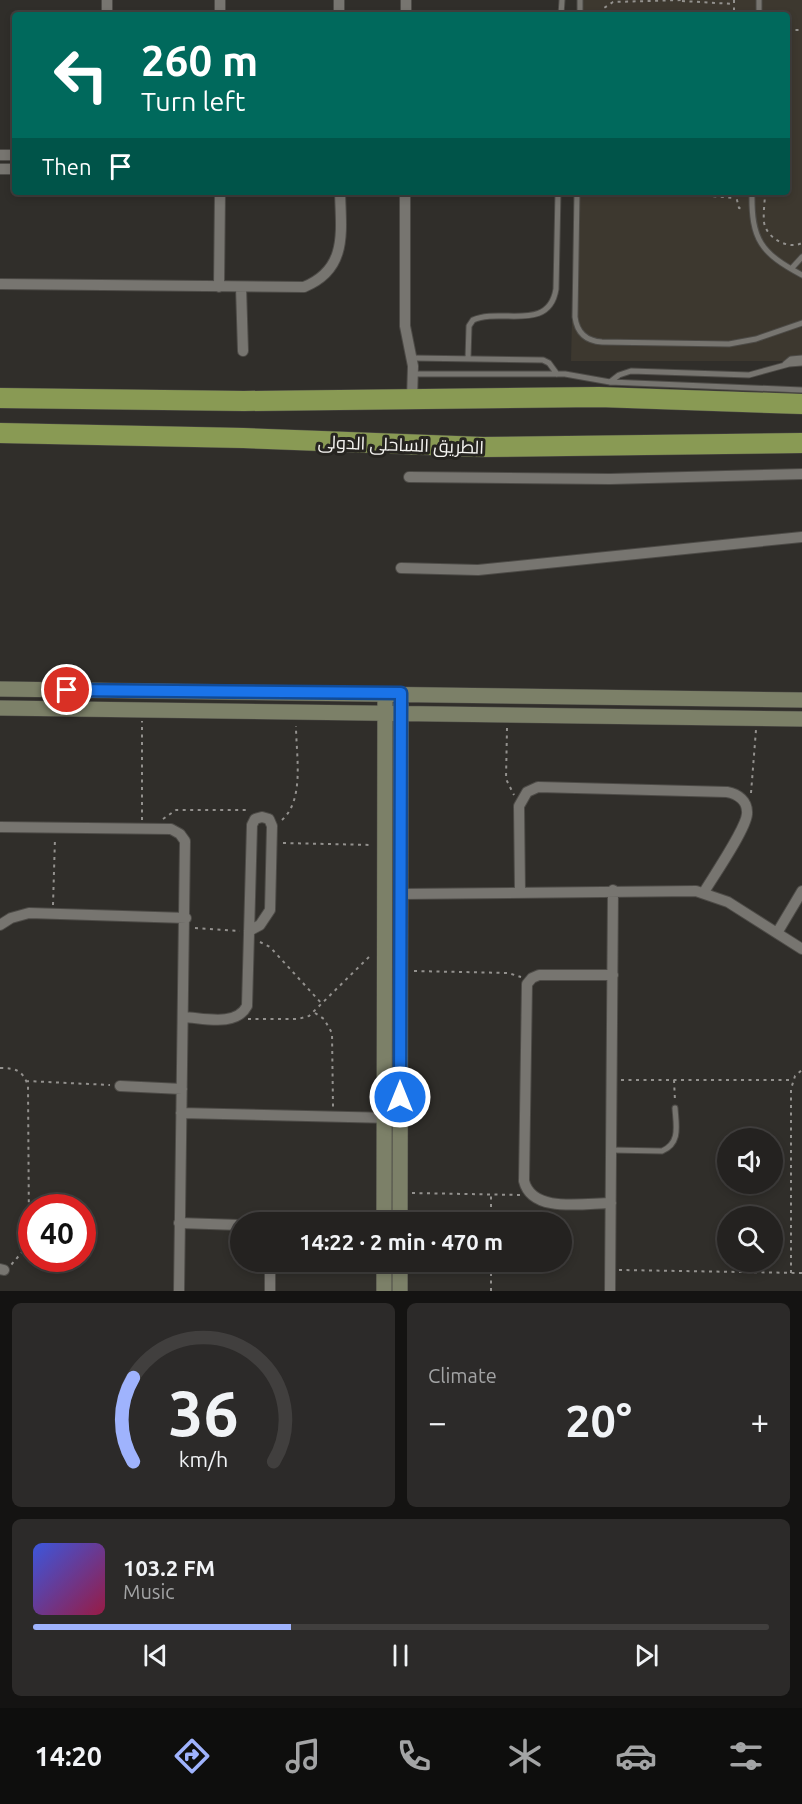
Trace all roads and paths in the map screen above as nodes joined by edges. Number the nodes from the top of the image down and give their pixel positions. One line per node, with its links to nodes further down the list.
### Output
1 (734, 0): 3 (path)
2 (683, 1): 3 (path); 4 (path)
3 (734, 4): 5 (path)
4 (603, 12)
5 (734, 12)
6 (220, 195): 21 (street)
7 (340, 195): 22 (street)
8 (405, 195): 25 (street)
9 (558, 195): 27 (lane)
10 (577, 195): 23 (lane)
11 (698, 195): 14 (path)
12 (753, 195): 15 (lane)
13 (765, 195): 16 (path)
14 (735, 198): 15 (path)
15 (752, 211): 18 (lane)
16 (802, 243)
17 (802, 257): 18 (lane)
18 (790, 269): 19 (lane)
19 (802, 275)
20 (0, 284): 21 (street)
21 (219, 287): 22 (street)
22 (242, 287): 24 (street)
23 (802, 323)
24 (243, 351)
25 (412, 358): 27 (lane); 30 (street)
26 (802, 358): 29 (lane)
27 (468, 359): 31 (lane)
28 (802, 363): 29 (lane)
29 (783, 365): 32 (lane)
30 (413, 374): 31 (lane); 35 (street)
31 (557, 374): 32 (lane)
32 (610, 382): 33 (lane)
33 (802, 390)
34 (0, 398): 35 (highway)
35 (412, 399): 36 (highway)
36 (802, 404)
37 (0, 433): 38 (highway, الطريق الساحلى الدولى)
38 (802, 443)
39 (802, 474): 40 (street)
40 (409, 477)
41 (802, 537): 42 (street)
42 (400, 568)
43 (0, 689): 44 (main road)
44 (385, 693): 45 (main road); 50 (main road)
45 (401, 693): 46 (main road); 51 (main road)
46 (802, 700)
47 (0, 708): 48 (main road)
48 (142, 710): 49 (main road); 61 (path)
49 (296, 711): 50 (main road); 58 (path)
50 (385, 712): 51 (main road); 64 (main road)
51 (401, 713): 52 (main road); 69 (main road)
52 (507, 715): 53 (main road); 55 (path)
53 (757, 718): 54 (main road); 56 (path)
54 (802, 718)
55 (521, 801): 56 (street); 66 (street)
56 (745, 804): 68 (street)
57 (262, 817): 58 (street); 62 (path); 74 (street)
58 (272, 826): 63 (street)
59 (0, 827): 60 (street)
60 (55, 828): 61 (street); 70 (path)
61 (142, 829): 62 (street)
62 (162, 829): 71 (street)
63 (271, 843): 64 (path); 74 (street)
64 (385, 845): 75 (main road)
65 (613, 890): 66 (street); 68 (street); 78 (street)
66 (520, 891): 69 (street)
67 (802, 891): 73 (street)
68 (704, 892): 73 (street)
69 (400, 894): 77 (main road)
70 (53, 914): 71 (street); 72 (street)
71 (185, 923): 74 (path); 82 (street)
72 (0, 925)
73 (777, 933): 76 (street)
74 (249, 937): 80 (path); 83 (street)
75 (385, 941): 80 (path); 95 (main road)
76 (802, 949)
77 (400, 971): 79 (path); 96 (main road)
78 (612, 975): 79 (street); 86 (street)
79 (527, 984): 100 (street)
80 (323, 1005): 81 (path)
81 (315, 1013): 83 (path); 94 (path)
82 (184, 1017): 83 (street); 91 (street)
83 (229, 1019)
84 (0, 1068): 89 (path)
85 (802, 1070): 88 (path)
86 (612, 1080): 87 (path); 97 (street)
87 (674, 1080): 88 (path); 92 (path)
88 (792, 1080): 113 (path)
89 (26, 1081): 90 (path); 107 (path)
90 (120, 1086): 91 (street)
91 (182, 1089): 93 (street)
92 (675, 1108): 97 (lane)
93 (182, 1113): 94 (street); 105 (street)
94 (334, 1116): 95 (street)
95 (384, 1117): 96 (street); 102 (main road)
96 (400, 1118): 98 (main road)
97 (611, 1149): 101 (street)
98 (400, 1192): 99 (path); 103 (main road)
99 (491, 1194): 100 (path); 104 (path)
100 (531, 1195): 101 (street)
101 (611, 1203): 108 (street)
102 (384, 1212)
103 (400, 1212)
104 (491, 1212)
105 (179, 1223): 106 (street); 115 (street)
106 (230, 1225)
107 (2, 1269)
108 (610, 1269): 113 (path); 120 (street)
109 (270, 1272): 116 (street)
110 (384, 1272): 117 (main road)
111 (400, 1272): 118 (main road)
112 (491, 1272): 119 (path)
113 (791, 1273): 114 (path)
114 (802, 1273)
115 (179, 1291)
116 (270, 1291)
117 (384, 1291)
118 (400, 1291)
119 (491, 1291)
120 (610, 1291)

